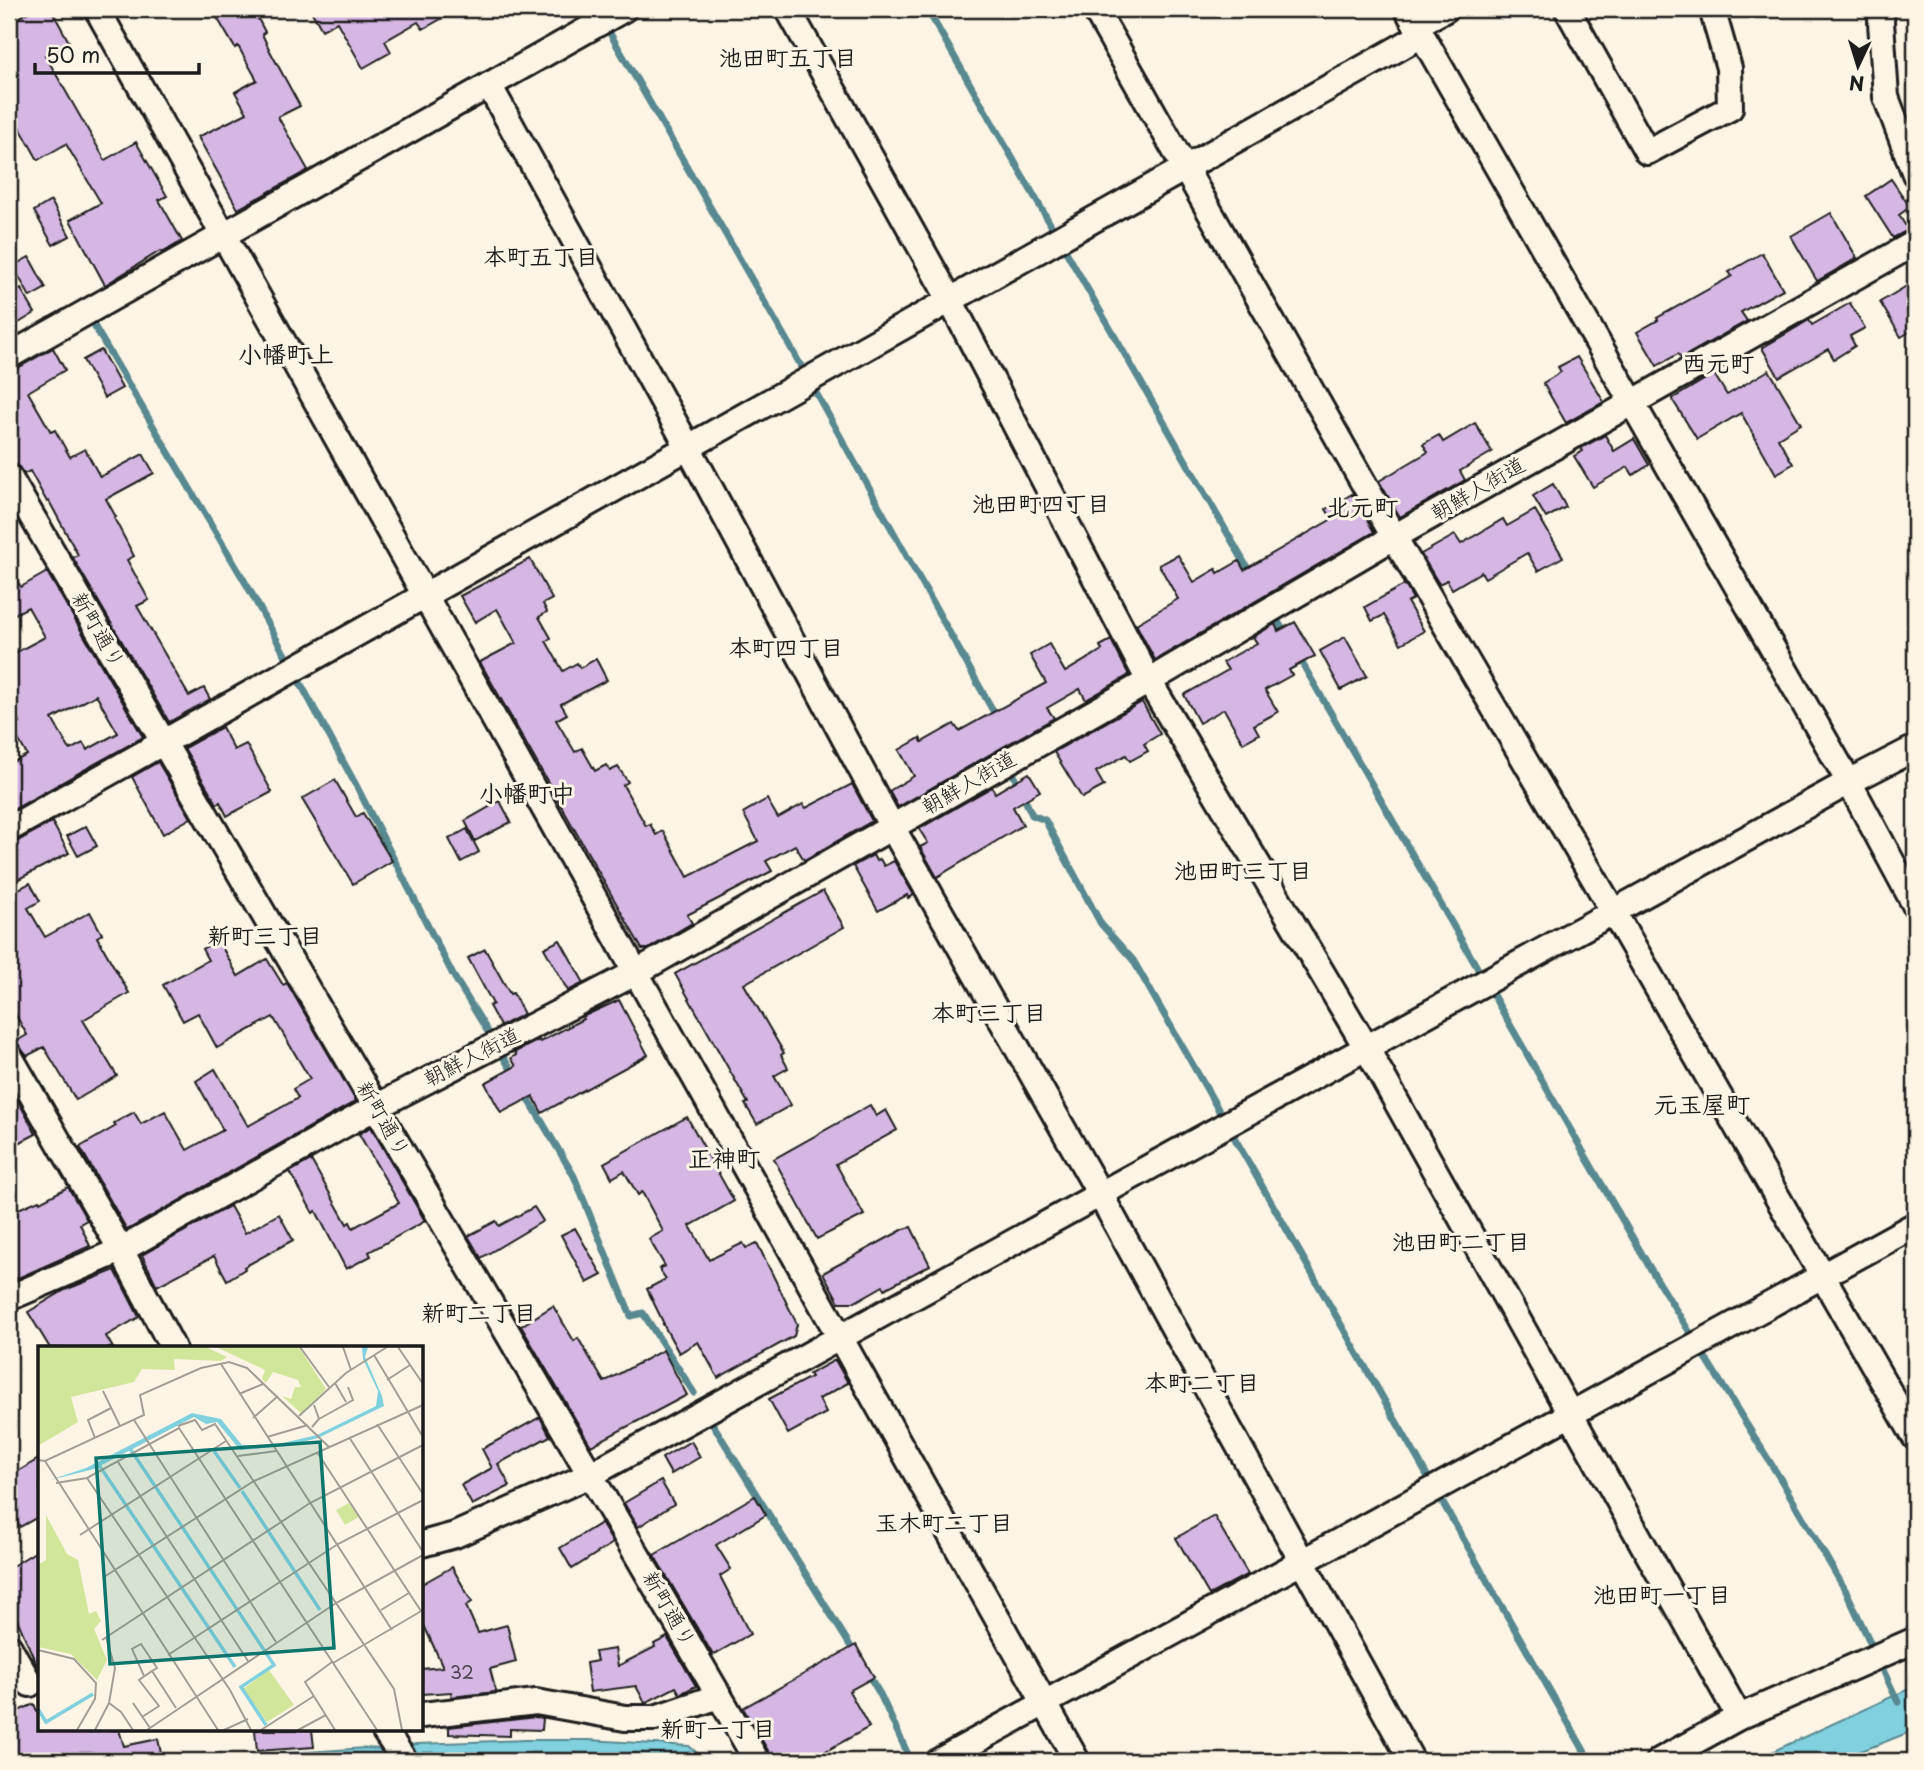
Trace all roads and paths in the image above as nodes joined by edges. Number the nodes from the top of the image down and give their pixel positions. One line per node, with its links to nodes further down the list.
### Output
1 (97, 9): 13 (street)
2 (624, 9): 10 (street)
3 (788, 9): 15 (street)
4 (1095, 9): 11 (street)
5 (1446, 9): 9 (street)
6 (1567, 9): 7 (street)
7 (1712, 9)
8 (1882, 9): 12 (street)
9 (1415, 23): 11 (street); 17 (street)
10 (489, 85): 13 (street); 18 (street)
11 (1186, 167): 15 (street); 20 (street)
12 (1915, 174)
13 (223, 235): 16 (street); 21 (street)
14 (1915, 243): 17 (street, 朝鮮人街道)
15 (950, 300): 18 (street); 22 (street)
16 (9, 356)
17 (1632, 402): 20 (street, 朝鮮人街道); 25 (street)
18 (688, 447): 21 (street); 26 (street)
19 (9, 477): 23 (street, 新町通り)
20 (1394, 537): 22 (street, 朝鮮人街道); 29 (street)
21 (425, 596): 23 (street); 30 (street)
22 (1149, 681): 26 (street, 朝鮮人街道); 31 (street)
23 (163, 742): 27 (street); 33 (street, 新町通り)
24 (1915, 748): 25 (street)
25 (1849, 782): 28 (street); 29 (street)
26 (892, 827): 30 (street, 朝鮮人街道); 34 (street)
27 (9, 829)
28 (1915, 905)
29 (1614, 911): 31 (street); 37 (street)
30 (635, 973): 33 (street, 朝鮮人街道); 39 (street)
31 (1366, 1047): 34 (street); 41 (street)
32 (9, 1055): 36 (street)
33 (376, 1107): 36 (street, 朝鮮人街道); 43 (street, 新町通り)
34 (1100, 1194): 39 (street); 45 (street)
35 (1915, 1225): 37 (street)
36 (121, 1250): 38 (street, 朝鮮人街道); 40 (street)
37 (1823, 1276): 41 (street); 42 (street)
38 (9, 1298)
39 (840, 1337): 43 (street); 50 (street)
40 (172, 1346)
41 (1571, 1415): 45 (street); 52 (street)
42 (1915, 1437)
43 (590, 1475): 44 (street); 49 (street, 新町通り)
44 (424, 1543)
45 (1303, 1562): 50 (street); 58 (street)
46 (1915, 1640): 52 (street)
47 (9, 1647): 48 (street)
48 (26, 1685)
49 (719, 1696): 51 (street); 55 (street, 新町通り)
50 (1045, 1703): 56 (street); 57 (street)
51 (424, 1715)
52 (1739, 1717): 59 (street)
53 (387, 1732): 54 (street)
54 (405, 1761)
55 (758, 1761)
56 (939, 1761)
57 (1077, 1761)
58 (1412, 1761)
59 (1659, 1761)

